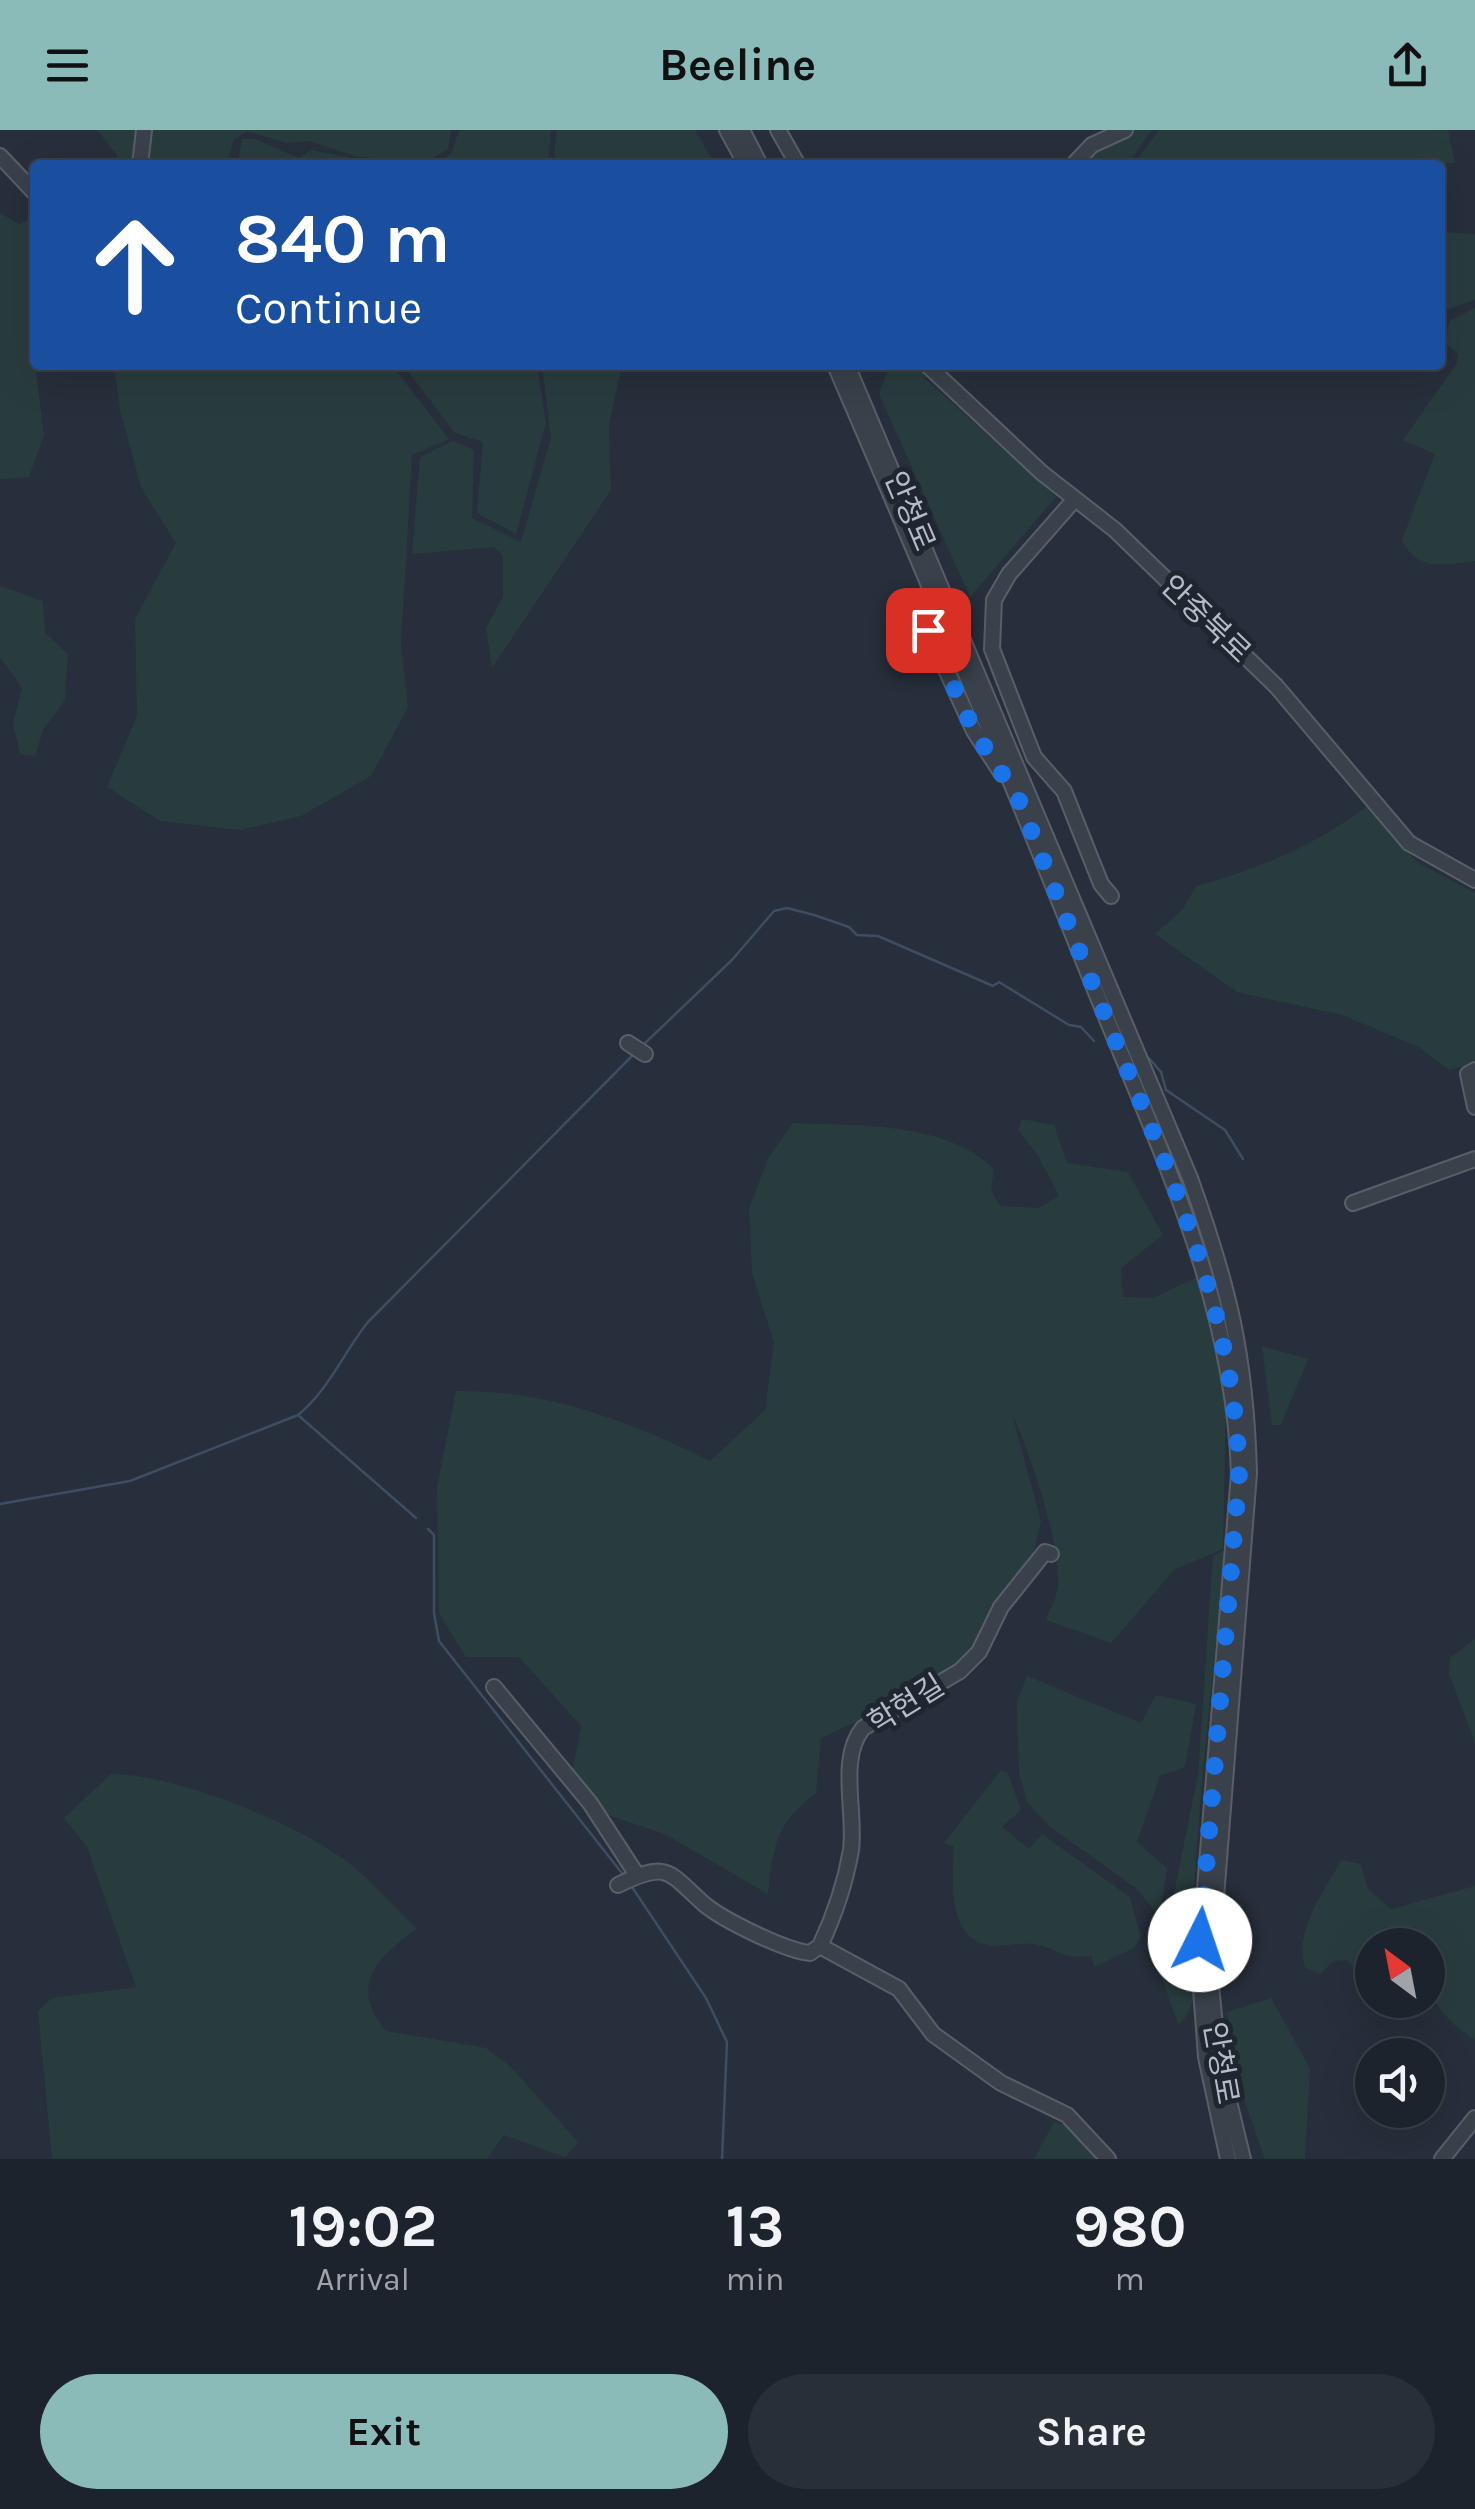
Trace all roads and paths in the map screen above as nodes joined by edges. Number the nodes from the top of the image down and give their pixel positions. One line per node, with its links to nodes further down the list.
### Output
1 (144, 130): 7 (street)
2 (727, 130): 8 (street)
3 (742, 130): 9 (street)
4 (778, 130): 10 (street)
5 (1126, 130): 11 (street)
6 (0, 156): 12 (street)
7 (141, 160)
8 (743, 160)
9 (757, 160)
10 (795, 160)
11 (1077, 160)
12 (30, 188)
13 (837, 370): 17 (street, 안청로)
14 (850, 370): 35 (street, 안청로)
15 (932, 370): 16 (street, 안중북로)
16 (1075, 499): 19 (street, 안중북로); 20 (street)
17 (929, 582): 18 (street, 안청로); 18 (street)
18 (1018, 798): 34 (street, 안청로)
19 (1475, 880)
20 (1110, 896)
21 (628, 1043): 22 (street)
22 (645, 1054)
23 (1475, 1070): 24 (street)
24 (1475, 1108)
25 (1475, 1158): 26 (street)
26 (1353, 1202)
27 (1051, 1554): 31 (street, 학현길)
28 (494, 1688): 29 (street)
29 (638, 1875): 30 (street); 31 (street)
30 (618, 1884)
31 (820, 1946): 33 (street)
32 (1475, 2118): 36 (street)
33 (1108, 2159)
34 (1228, 2159)
35 (1244, 2159)
36 (1442, 2159)

